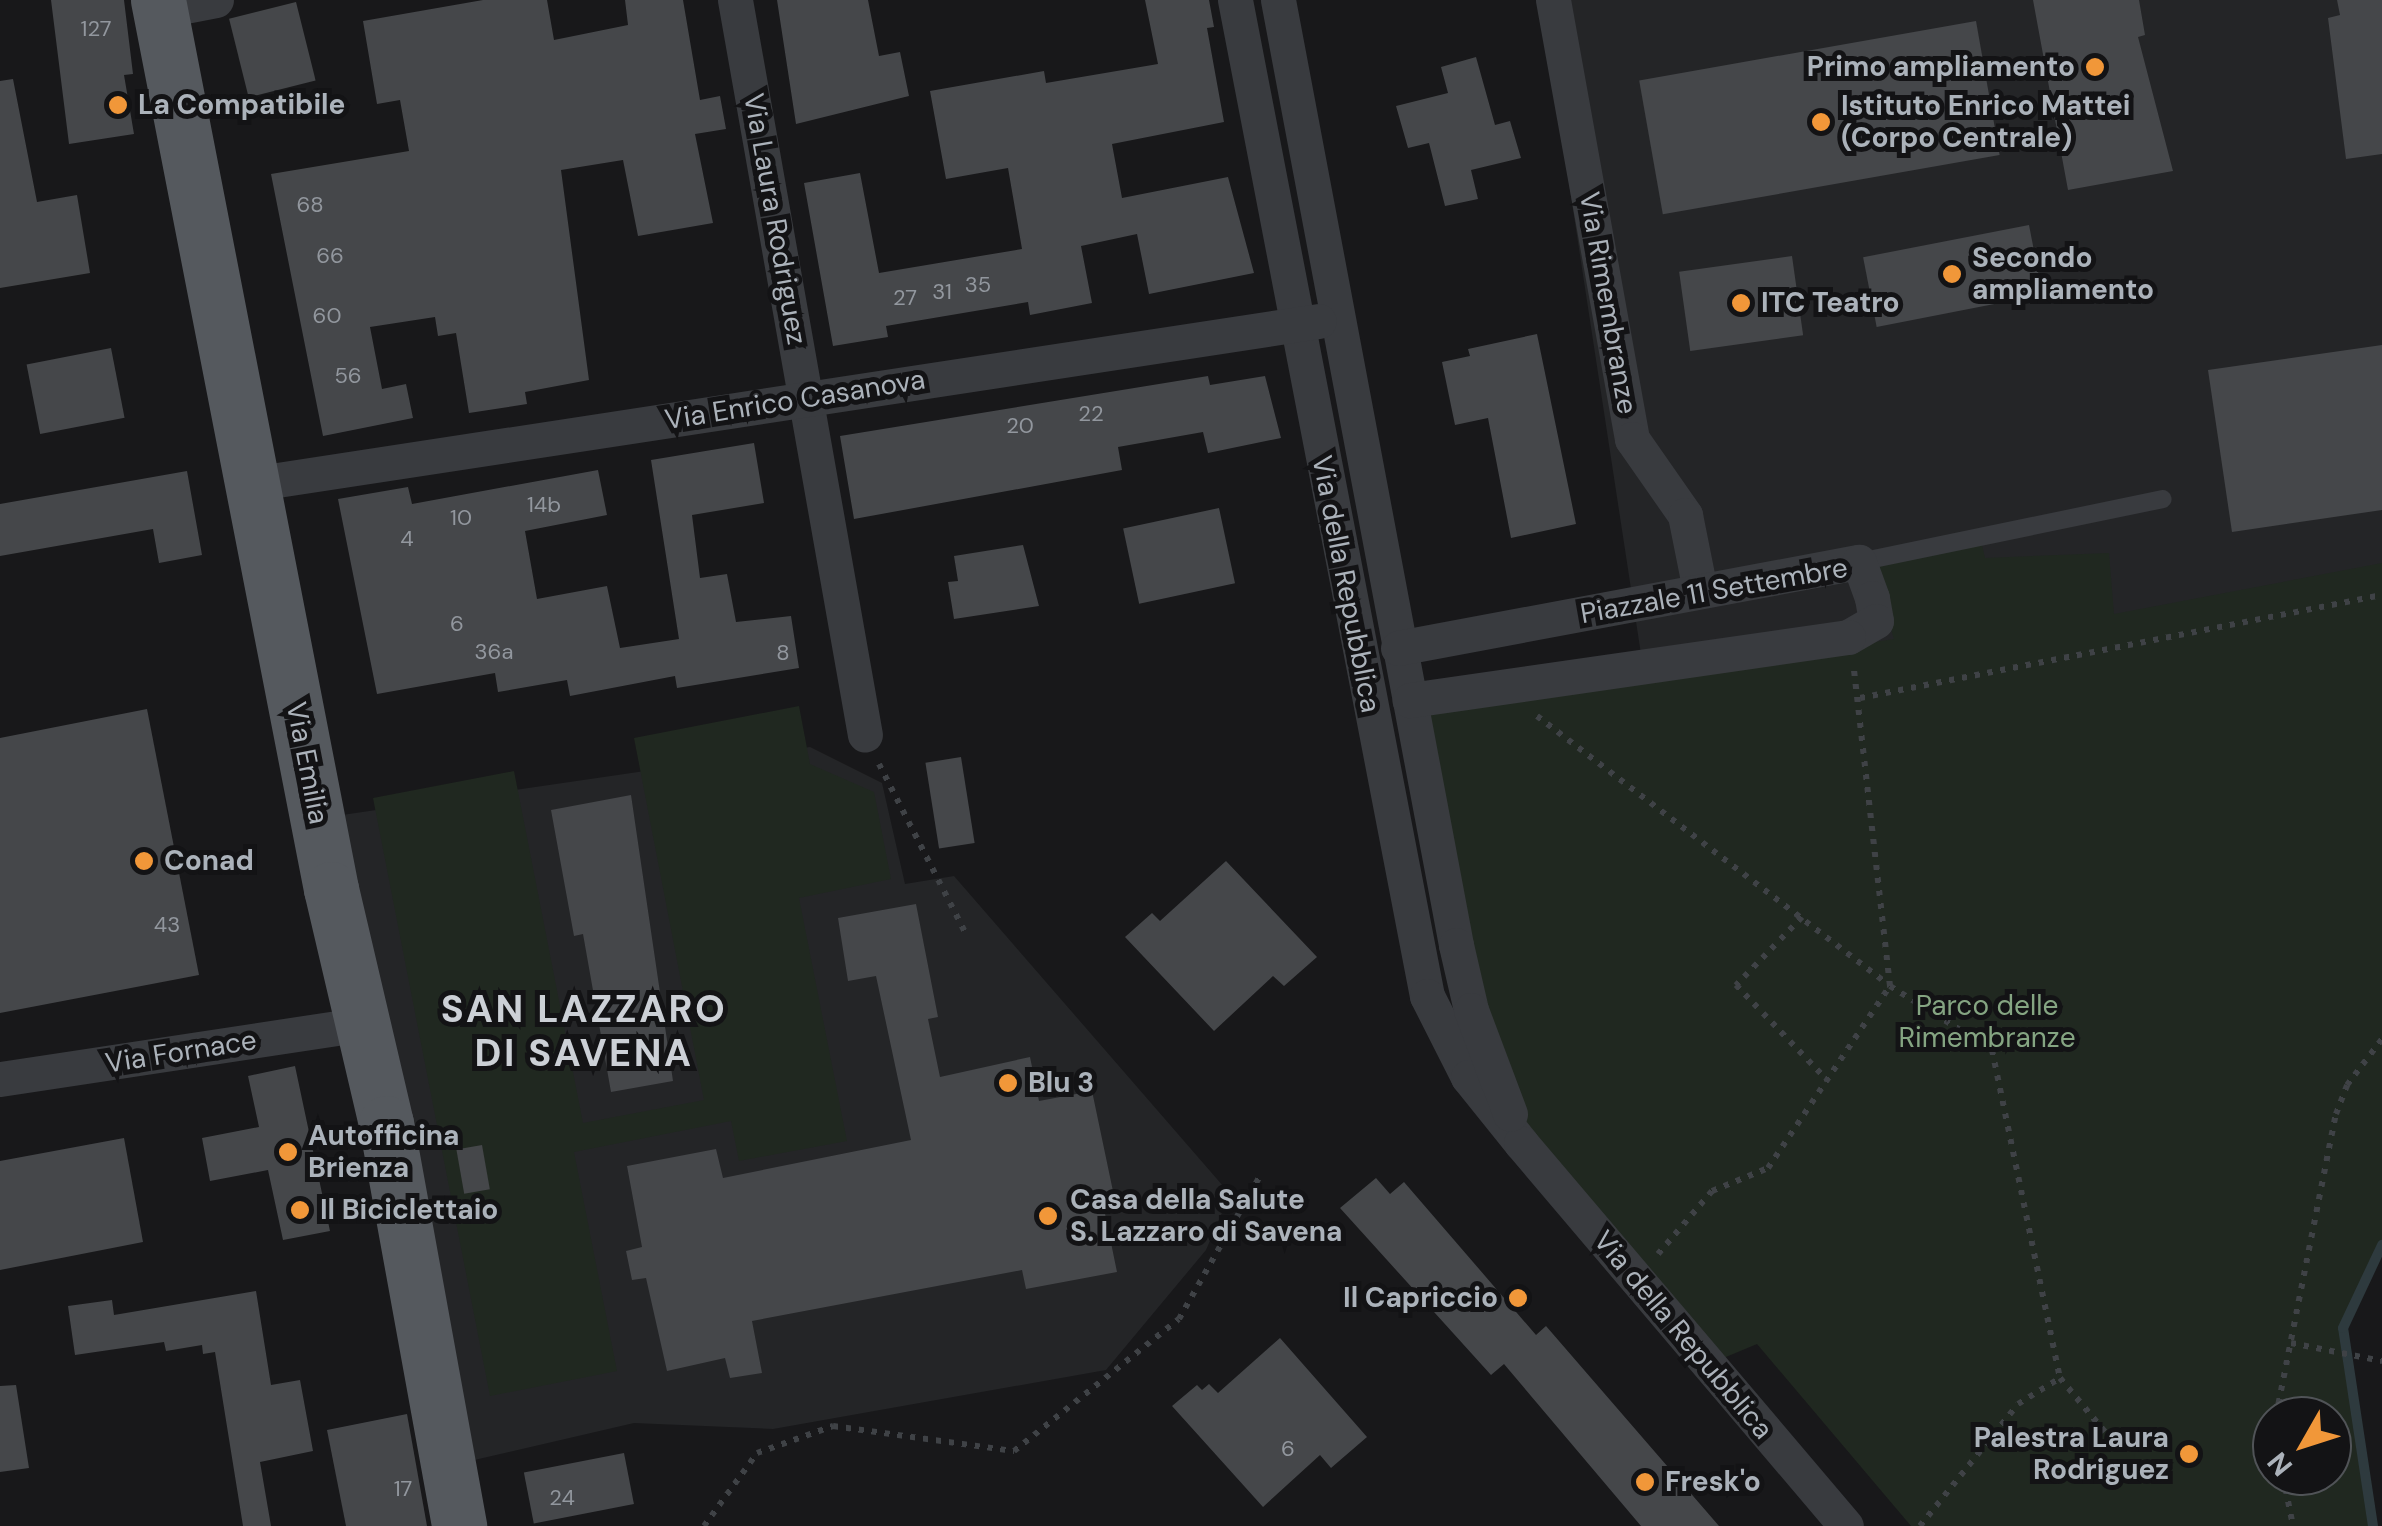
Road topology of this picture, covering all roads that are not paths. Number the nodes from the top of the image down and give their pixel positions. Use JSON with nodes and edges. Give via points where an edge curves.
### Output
{"nodes":[{"id":1,"x":216,"y":0,"type":"edge"},
{"id":2,"x":736,"y":0,"type":"edge"},
{"id":3,"x":1235,"y":0,"type":"edge"},
{"id":4,"x":1278,"y":0,"type":"edge"},
{"id":5,"x":1553,"y":0,"type":"edge"},
{"id":6,"x":158,"y":5,"type":"edge"},
{"id":7,"x":1340,"y":318,"type":"junction"},
{"id":8,"x":1295,"y":325,"type":"junction"},
{"id":9,"x":808,"y":398,"type":"junction"},
{"id":10,"x":250,"y":484,"type":"junction"},
{"id":11,"x":2163,"y":499,"type":"dead end"},
{"id":12,"x":1858,"y":562,"type":"junction"},
{"id":13,"x":1700,"y":590,"type":"junction"},
{"id":14,"x":1399,"y":656,"type":"junction"},
{"id":15,"x":1362,"y":671,"type":"junction"},
{"id":16,"x":1409,"y":700,"type":"junction"},
{"id":17,"x":865,"y":735,"type":"road end"},
{"id":18,"x":1464,"y":982,"type":"junction"},
{"id":19,"x":1428,"y":996,"type":"junction"},
{"id":20,"x":362,"y":1024,"type":"junction"},
{"id":21,"x":0,"y":1080,"type":"edge"},
{"id":22,"x":1520,"y":1143,"type":"junction"},
{"id":23,"x":459,"y":1526,"type":"edge"},
{"id":24,"x":1846,"y":1526,"type":"edge"}],
"edges":[{"from":1,"to":6,"type":"street"},
{"from":2,"to":9,"type":"street","name":"Via Laura Rodriguez"},
{"from":3,"to":8,"type":"street","name":"Via della Repubblica"},
{"from":4,"to":7,"type":"street","name":"Via della Repubblica"},
{"from":5,"to":13,"type":"street","name":"Via Rimembranze","via":[[1632,438],[1685,514]]},
{"from":6,"to":10,"type":"main road","name":"Via Emilia"},
{"from":7,"to":8,"type":"street","name":"Via Enrico Casanova"},
{"from":7,"to":14,"type":"street","name":"Via della Repubblica"},
{"from":8,"to":9,"type":"street","name":"Via Enrico Casanova"},
{"from":8,"to":15,"type":"street","name":"Via della Repubblica"},
{"from":9,"to":10,"type":"street","name":"Via Enrico Casanova"},
{"from":9,"to":17,"type":"street","name":"Via Laura Rodriguez"},
{"from":10,"to":20,"type":"main road","name":"Via Emilia"},
{"from":11,"to":12,"type":"lane"},
{"from":12,"to":13,"type":"street","name":"Piazzale 11 Settembre"},
{"from":12,"to":16,"type":"street","name":"Piazzale 11 Settembre","via":[[1876,621],[1848,638]]},
{"from":13,"to":14,"type":"street","name":"Piazzale 11 Settembre"},
{"from":14,"to":15,"type":"street","name":"Piazzale 11 Settembre"},
{"from":14,"to":16,"type":"street","name":"Via della Repubblica"},
{"from":15,"to":19,"type":"street","name":"Via della Repubblica"},
{"from":16,"to":18,"type":"street","name":"Via della Repubblica"},
{"from":18,"to":19,"type":"street"},
{"from":18,"to":22,"type":"street","name":"Via della Repubblica"},
{"from":19,"to":22,"type":"street","name":"Via della Repubblica","via":[[1468,1077]]},
{"from":20,"to":21,"type":"street","name":"Via Fornace"},
{"from":20,"to":23,"type":"main road","name":"Via Emilia"},
{"from":22,"to":24,"type":"street","name":"Via della Repubblica"}]}
